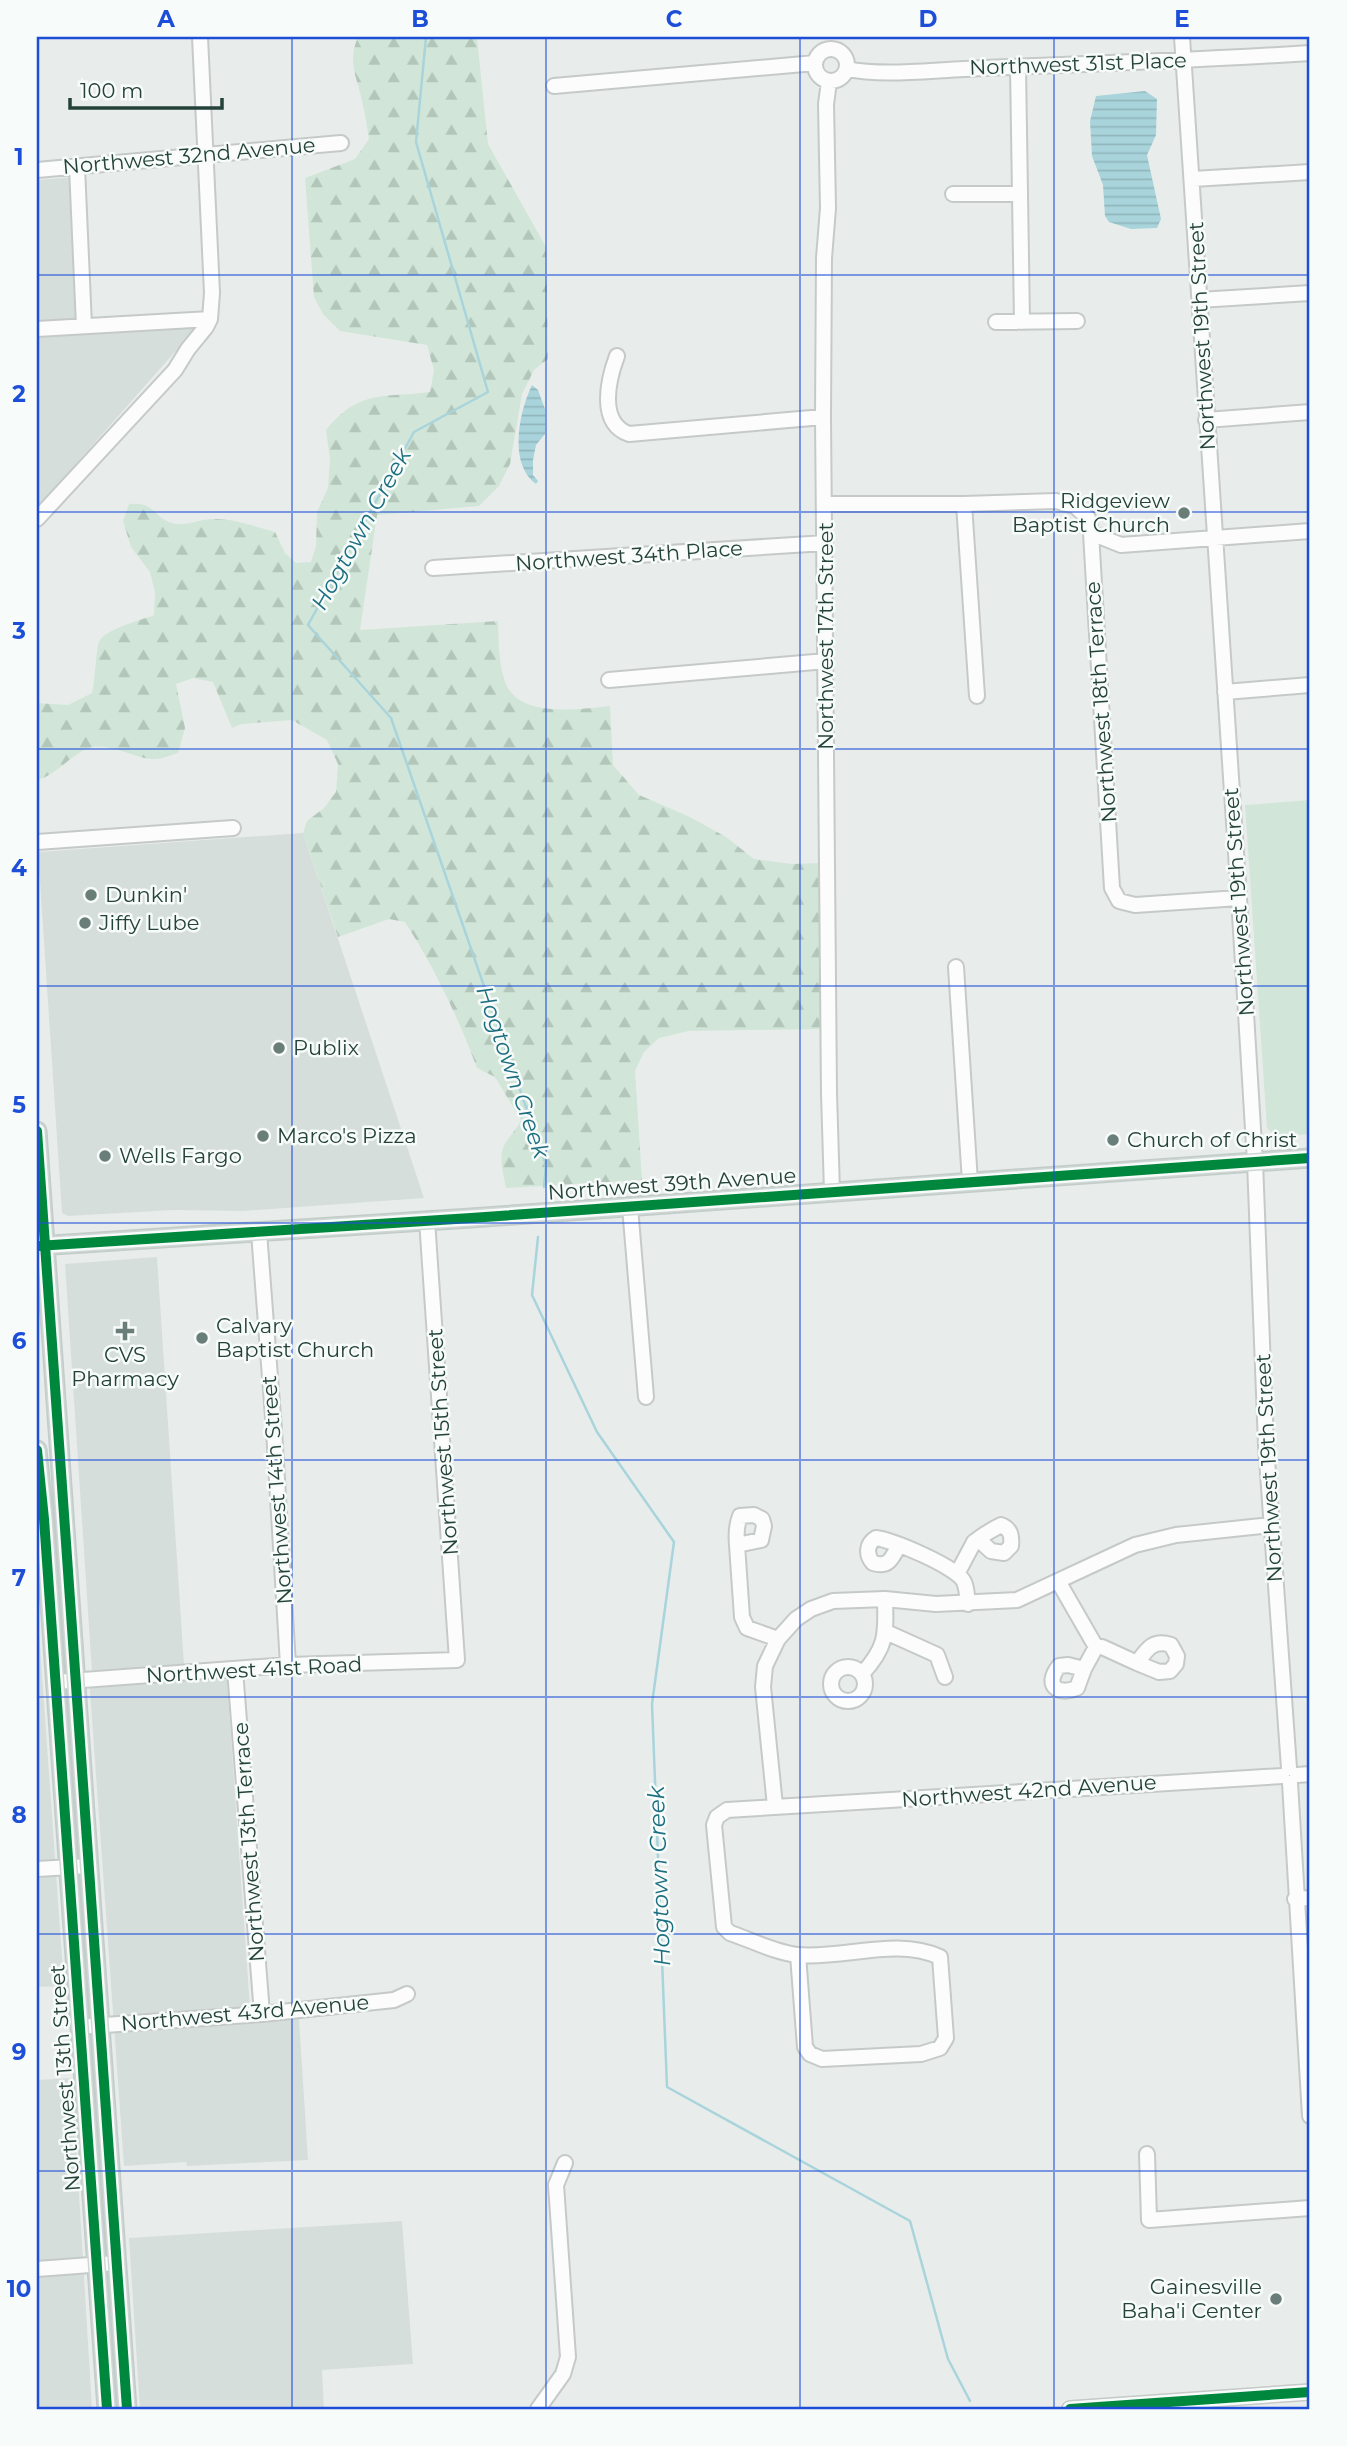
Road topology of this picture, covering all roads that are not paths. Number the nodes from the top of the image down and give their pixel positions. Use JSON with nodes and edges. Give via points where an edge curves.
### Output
{"nodes":[{"id":1,"x":200,"y":37,"type":"edge"},
{"id":2,"x":1182,"y":37,"type":"edge"},
{"id":3,"x":828,"y":43,"type":"edge"},
{"id":4,"x":1310,"y":53,"type":"edge"},
{"id":5,"x":1183,"y":61,"type":"junction"},
{"id":6,"x":815,"y":64,"type":"junction"},
{"id":7,"x":1018,"y":67,"type":"junction"},
{"id":8,"x":847,"y":69,"type":"junction"},
{"id":9,"x":829,"y":82,"type":"junction"},
{"id":10,"x":554,"y":86,"type":"dead end"},
{"id":11,"x":341,"y":142,"type":"dead end"},
{"id":12,"x":206,"y":154,"type":"junction"},
{"id":13,"x":77,"y":167,"type":"junction"},
{"id":14,"x":37,"y":170,"type":"edge"},
{"id":15,"x":1310,"y":172,"type":"edge"},
{"id":16,"x":1193,"y":179,"type":"junction"},
{"id":17,"x":953,"y":194,"type":"dead end"},
{"id":18,"x":1019,"y":194,"type":"junction"},
{"id":19,"x":1310,"y":293,"type":"edge"},
{"id":20,"x":1199,"y":300,"type":"junction"},
{"id":21,"x":210,"y":319,"type":"junction"},
{"id":22,"x":1077,"y":321,"type":"dead end"},
{"id":23,"x":996,"y":322,"type":"dead end"},
{"id":24,"x":1022,"y":322,"type":"junction"},
{"id":25,"x":84,"y":326,"type":"junction"},
{"id":26,"x":37,"y":329,"type":"edge"},
{"id":27,"x":617,"y":356,"type":"dead end"},
{"id":28,"x":1310,"y":412,"type":"edge"},
{"id":29,"x":823,"y":417,"type":"junction"},
{"id":30,"x":1206,"y":420,"type":"junction"},
{"id":31,"x":825,"y":504,"type":"junction"},
{"id":32,"x":964,"y":505,"type":"junction"},
{"id":33,"x":37,"y":519,"type":"edge"},
{"id":34,"x":1310,"y":531,"type":"edge"},
{"id":35,"x":1091,"y":533,"type":"junction"},
{"id":36,"x":1215,"y":538,"type":"junction"},
{"id":37,"x":825,"y":543,"type":"junction"},
{"id":38,"x":433,"y":568,"type":"dead end"},
{"id":39,"x":826,"y":661,"type":"junction"},
{"id":40,"x":609,"y":680,"type":"dead end"},
{"id":41,"x":1310,"y":685,"type":"edge"},
{"id":42,"x":1225,"y":692,"type":"junction"},
{"id":43,"x":977,"y":696,"type":"dead end"},
{"id":44,"x":233,"y":828,"type":"dead end"},
{"id":45,"x":37,"y":842,"type":"edge"},
{"id":46,"x":1239,"y":898,"type":"junction"},
{"id":47,"x":956,"y":967,"type":"dead end"},
{"id":48,"x":37,"y":1131,"type":"edge"},
{"id":49,"x":1310,"y":1157,"type":"edge"},
{"id":50,"x":1255,"y":1161,"type":"junction"},
{"id":51,"x":970,"y":1182,"type":"junction"},
{"id":52,"x":832,"y":1192,"type":"junction"},
{"id":53,"x":630,"y":1207,"type":"junction"},
{"id":54,"x":427,"y":1220,"type":"junction"},
{"id":55,"x":259,"y":1232,"type":"junction"},
{"id":56,"x":40,"y":1245,"type":"edge"},
{"id":57,"x":646,"y":1397,"type":"dead end"},
{"id":58,"x":37,"y":1450,"type":"edge"},
{"id":59,"x":64,"y":1517,"type":"junction"},
{"id":60,"x":40,"y":1519,"type":"edge"},
{"id":61,"x":1271,"y":1525,"type":"junction"},
{"id":62,"x":978,"y":1539,"type":"dead end"},
{"id":63,"x":737,"y":1545,"type":"dead end"},
{"id":64,"x":899,"y":1545,"type":"dead end"},
{"id":65,"x":957,"y":1574,"type":"junction"},
{"id":66,"x":1058,"y":1581,"type":"junction"},
{"id":67,"x":886,"y":1599,"type":"junction"},
{"id":68,"x":968,"y":1604,"type":"junction"},
{"id":69,"x":886,"y":1632,"type":"junction"},
{"id":70,"x":778,"y":1639,"type":"junction"},
{"id":71,"x":1096,"y":1647,"type":"junction"},
{"id":72,"x":453,"y":1660,"type":"joint"},
{"id":73,"x":1137,"y":1662,"type":"dead end"},
{"id":74,"x":288,"y":1665,"type":"junction"},
{"id":75,"x":1084,"y":1669,"type":"dead end"},
{"id":76,"x":236,"y":1670,"type":"junction"},
{"id":77,"x":862,"y":1674,"type":"dead end"},
{"id":78,"x":945,"y":1677,"type":"dead end"},
{"id":79,"x":76,"y":1681,"type":"junction"},
{"id":80,"x":56,"y":1682,"type":"junction"},
{"id":81,"x":1294,"y":1775,"type":"edge"},
{"id":82,"x":775,"y":1807,"type":"junction"},
{"id":83,"x":89,"y":1866,"type":"junction"},
{"id":84,"x":69,"y":1867,"type":"junction"},
{"id":85,"x":37,"y":1869,"type":"edge"},
{"id":86,"x":1303,"y":1899,"type":"edge"},
{"id":87,"x":798,"y":1955,"type":"junction"},
{"id":88,"x":407,"y":1994,"type":"dead end"},
{"id":89,"x":262,"y":2014,"type":"junction"},
{"id":90,"x":1307,"y":2020,"type":"edge"},
{"id":91,"x":101,"y":2025,"type":"junction"},
{"id":92,"x":81,"y":2026,"type":"junction"},
{"id":93,"x":1310,"y":2116,"type":"edge"},
{"id":94,"x":1147,"y":2154,"type":"dead end"},
{"id":95,"x":565,"y":2163,"type":"dead end"},
{"id":96,"x":1310,"y":2208,"type":"edge"},
{"id":97,"x":117,"y":2263,"type":"junction"},
{"id":98,"x":97,"y":2264,"type":"junction"},
{"id":99,"x":37,"y":2269,"type":"edge"},
{"id":100,"x":1310,"y":2392,"type":"edge"},
{"id":101,"x":107,"y":2409,"type":"edge"},
{"id":102,"x":127,"y":2409,"type":"edge"},
{"id":103,"x":538,"y":2409,"type":"edge"},
{"id":104,"x":1070,"y":2409,"type":"edge"}],
"edges":[{"from":1,"to":12,"type":"street"},
{"from":2,"to":5,"type":"street","name":"Northwest 19th Street"},
{"from":3,"to":6,"type":"street"},
{"from":3,"to":8,"type":"street","via":[[842,54]]},
{"from":4,"to":5,"type":"street","name":"Northwest 31st Place"},
{"from":5,"to":7,"type":"street","name":"Northwest 31st Place"},
{"from":5,"to":16,"type":"street","name":"Northwest 19th Street"},
{"from":6,"to":9,"type":"street","via":[[816,73]]},
{"from":6,"to":10,"type":"street"},
{"from":7,"to":8,"type":"street","name":"Northwest 31st Place"},
{"from":7,"to":18,"type":"street"},
{"from":8,"to":9,"type":"street","via":[[842,78]]},
{"from":9,"to":29,"type":"street","name":"Northwest 17th Street"},
{"from":11,"to":12,"type":"street","name":"Northwest 32nd Avenue"},
{"from":12,"to":13,"type":"street","name":"Northwest 32nd Avenue"},
{"from":12,"to":21,"type":"street"},
{"from":13,"to":14,"type":"street","name":"Northwest 32nd Avenue"},
{"from":13,"to":25,"type":"street"},
{"from":15,"to":16,"type":"street"},
{"from":16,"to":20,"type":"street","name":"Northwest 19th Street"},
{"from":17,"to":18,"type":"street"},
{"from":18,"to":24,"type":"street"},
{"from":19,"to":20,"type":"street"},
{"from":20,"to":30,"type":"street","name":"Northwest 19th Street"},
{"from":21,"to":25,"type":"street"},
{"from":21,"to":33,"type":"street","via":[[175,370]]},
{"from":22,"to":24,"type":"street"},
{"from":23,"to":24,"type":"street"},
{"from":25,"to":26,"type":"street"},
{"from":27,"to":29,"type":"street","via":[[609,384],[611,421],[629,434]]},
{"from":28,"to":30,"type":"street"},
{"from":29,"to":31,"type":"street","name":"Northwest 17th Street"},
{"from":30,"to":36,"type":"street","name":"Northwest 19th Street"},
{"from":31,"to":32,"type":"street"},
{"from":31,"to":37,"type":"street","name":"Northwest 17th Street"},
{"from":32,"to":35,"type":"street","name":"Northwest 18th Terrace","via":[[1056,501],[1075,506],[1088,518]]},
{"from":32,"to":43,"type":"street"},
{"from":34,"to":36,"type":"street"},
{"from":35,"to":36,"type":"street","via":[[1121,545]]},
{"from":35,"to":46,"type":"street","name":"Northwest 18th Terrace","via":[[1112,888],[1119,901],[1135,905]]},
{"from":36,"to":42,"type":"street","name":"Northwest 19th Street"},
{"from":37,"to":38,"type":"street","name":"Northwest 34th Place"},
{"from":37,"to":39,"type":"street","name":"Northwest 17th Street"},
{"from":39,"to":40,"type":"street"},
{"from":39,"to":52,"type":"street","name":"Northwest 17th Street"},
{"from":41,"to":42,"type":"street"},
{"from":42,"to":46,"type":"street","name":"Northwest 19th Street"},
{"from":44,"to":45,"type":"street"},
{"from":46,"to":50,"type":"street","name":"Northwest 19th Street"},
{"from":47,"to":51,"type":"street"},
{"from":48,"to":56,"type":"main road","name":"Northwest 13th Street"},
{"from":49,"to":50,"type":"main road","name":"Northwest 39th Avenue"},
{"from":50,"to":51,"type":"main road","name":"Northwest 39th Avenue"},
{"from":50,"to":61,"type":"street","name":"Northwest 19th Street"},
{"from":51,"to":52,"type":"main road","name":"Northwest 39th Avenue"},
{"from":52,"to":53,"type":"main road","name":"Northwest 39th Avenue"},
{"from":53,"to":54,"type":"main road","name":"Northwest 39th Avenue"},
{"from":53,"to":57,"type":"street"},
{"from":54,"to":55,"type":"main road","name":"Northwest 39th Avenue"},
{"from":54,"to":72,"type":"street","name":"Northwest 15th Street","via":[[456,1633],[457,1660]]},
{"from":55,"to":56,"type":"main road","name":"Northwest 39th Avenue"},
{"from":55,"to":74,"type":"street","name":"Northwest 14th Street"},
{"from":56,"to":59,"type":"main road","name":"Northwest 13th Street"},
{"from":58,"to":60,"type":"main road","name":"Northwest 13th Street"},
{"from":59,"to":60,"type":"street"},
{"from":59,"to":79,"type":"main road","name":"Northwest 13th Street"},
{"from":60,"to":80,"type":"main road","name":"Northwest 13th Street"},
{"from":61,"to":66,"type":"street","via":[[1176,1535],[1135,1545]]},
{"from":61,"to":81,"type":"street","name":"Northwest 19th Street"},
{"from":62,"to":65,"type":"street"},
{"from":63,"to":70,"type":"street","via":[[742,1617],[747,1628]]},
{"from":64,"to":65,"type":"street"},
{"from":65,"to":68,"type":"street","via":[[964,1580]]},
{"from":66,"to":68,"type":"street","via":[[1017,1600]]},
{"from":66,"to":71,"type":"street"},
{"from":67,"to":68,"type":"street"},
{"from":67,"to":69,"type":"street"},
{"from":67,"to":70,"type":"street","via":[[833,1601],[811,1609]]},
{"from":69,"to":77,"type":"street","via":[[875,1660]]},
{"from":69,"to":78,"type":"street","via":[[937,1655]]},
{"from":70,"to":82,"type":"street","via":[[765,1666],[763,1687]]},
{"from":71,"to":73,"type":"street"},
{"from":71,"to":75,"type":"street"},
{"from":72,"to":74,"type":"street","name":"Northwest 41st Road"},
{"from":74,"to":76,"type":"street","name":"Northwest 41st Road"},
{"from":76,"to":79,"type":"street","name":"Northwest 41st Road"},
{"from":76,"to":89,"type":"street","name":"Northwest 13th Terrace"},
{"from":79,"to":80,"type":"street","name":"Northwest 41st Road"},
{"from":79,"to":83,"type":"main road","name":"Northwest 13th Street"},
{"from":80,"to":84,"type":"main road","name":"Northwest 13th Street"},
{"from":81,"to":82,"type":"street","name":"Northwest 42nd Avenue"},
{"from":81,"to":86,"type":"street","name":"Northwest 19th Street"},
{"from":82,"to":87,"type":"street","name":"Northwest 42nd Avenue","via":[[727,1810],[717,1817],[714,1825],[724,1927]]},
{"from":83,"to":84,"type":"street"},
{"from":83,"to":91,"type":"main road","name":"Northwest 13th Street"},
{"from":84,"to":85,"type":"street"},
{"from":84,"to":92,"type":"main road","name":"Northwest 13th Street"},
{"from":86,"to":90,"type":"street","name":"Northwest 19th Street"},
{"from":87,"to":87,"type":"street","via":[[804,2047],[810,2054],[822,2059],[884,2057],[940,2048],[946,2038],[940,1957],[923,1950],[900,1949]]},
{"from":88,"to":89,"type":"street","name":"Northwest 43rd Avenue","via":[[394,2000]]},
{"from":89,"to":91,"type":"street","name":"Northwest 43rd Avenue"},
{"from":90,"to":93,"type":"street","name":"Northwest 19th Street"},
{"from":91,"to":92,"type":"street","name":"Northwest 43rd Avenue"},
{"from":91,"to":97,"type":"main road","name":"Northwest 13th Street"},
{"from":92,"to":98,"type":"main road","name":"Northwest 13th Street"},
{"from":94,"to":96,"type":"street","via":[[1149,2220]]},
{"from":95,"to":103,"type":"street","via":[[556,2185],[568,2357],[564,2374]]},
{"from":97,"to":98,"type":"street"},
{"from":97,"to":102,"type":"main road","name":"Northwest 13th Street"},
{"from":98,"to":99,"type":"street"},
{"from":98,"to":101,"type":"main road","name":"Northwest 13th Street"},
{"from":100,"to":104,"type":"street"}]}
